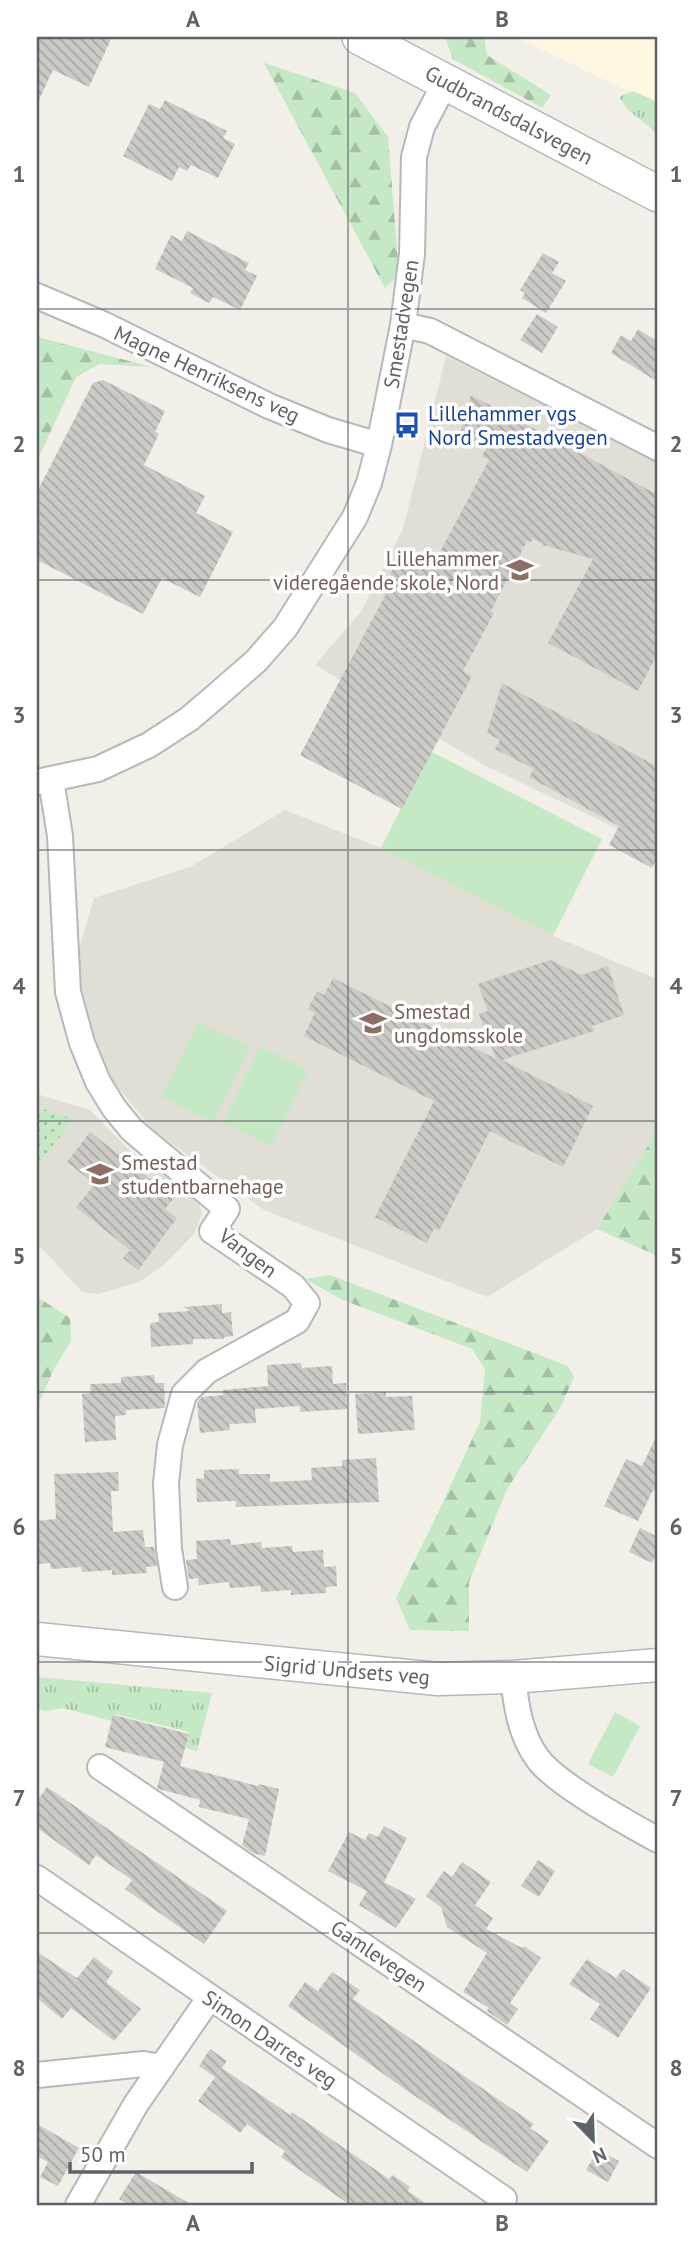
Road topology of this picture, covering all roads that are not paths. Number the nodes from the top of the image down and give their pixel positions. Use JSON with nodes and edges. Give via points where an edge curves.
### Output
{"nodes":[{"id":1,"x":360,"y":37,"type":"edge"},
{"id":2,"x":446,"y":82,"type":"junction"},
{"id":3,"x":658,"y":194,"type":"edge"},
{"id":4,"x":37,"y":296,"type":"edge"},
{"id":5,"x":403,"y":325,"type":"junction"},
{"id":6,"x":379,"y":445,"type":"junction"},
{"id":7,"x":658,"y":448,"type":"edge"},
{"id":8,"x":44,"y":781,"type":"edge"},
{"id":9,"x":175,"y":1587,"type":"dead end"},
{"id":10,"x":37,"y":1639,"type":"edge"},
{"id":11,"x":658,"y":1665,"type":"edge"},
{"id":12,"x":513,"y":1677,"type":"junction"},
{"id":13,"x":100,"y":1767,"type":"dead end"},
{"id":14,"x":658,"y":1840,"type":"edge"},
{"id":15,"x":37,"y":1878,"type":"edge"},
{"id":16,"x":210,"y":1997,"type":"junction"},
{"id":17,"x":162,"y":2067,"type":"junction"},
{"id":18,"x":37,"y":2075,"type":"edge"},
{"id":19,"x":658,"y":2146,"type":"edge"},
{"id":20,"x":505,"y":2199,"type":"dead end"},
{"id":21,"x":78,"y":2205,"type":"edge"}],
"edges":[{"from":1,"to":2,"type":"main road","name":"Gudbrandsdalsvegen"},
{"from":2,"to":3,"type":"main road","name":"Gudbrandsdalsvegen"},
{"from":2,"to":5,"type":"street","name":"Smestadvegen","via":[[422,127],[414,157],[412,254]]},
{"from":4,"to":6,"type":"street","name":"Magne Henriksens veg","via":[[269,406]]},
{"from":5,"to":6,"type":"street","name":"Smestadvegen"},
{"from":5,"to":7,"type":"street","via":[[430,331]]},
{"from":6,"to":8,"type":"street","name":"Smestadvegen","via":[[355,517],[285,628],[256,661],[189,719],[149,745],[97,769]]},
{"from":8,"to":9,"type":"street","name":"Vangen","via":[[60,836],[68,992],[98,1082],[132,1130],[227,1209],[212,1231],[293,1286],[307,1303],[297,1321],[207,1371],[184,1394],[170,1444],[166,1483]]},
{"from":10,"to":12,"type":"street","name":"Sigrid Undsets veg","via":[[389,1676]]},
{"from":11,"to":12,"type":"street","name":"Sigrid Undsets veg"},
{"from":12,"to":14,"type":"street","via":[[518,1719],[537,1758],[577,1791]]},
{"from":13,"to":19,"type":"street","name":"Gamlevegen"},
{"from":15,"to":16,"type":"street","name":"Simon Darres veg"},
{"from":16,"to":17,"type":"street"},
{"from":16,"to":20,"type":"street","name":"Simon Darres veg"},
{"from":17,"to":18,"type":"street","via":[[144,2064]]},
{"from":17,"to":21,"type":"street"}]}
